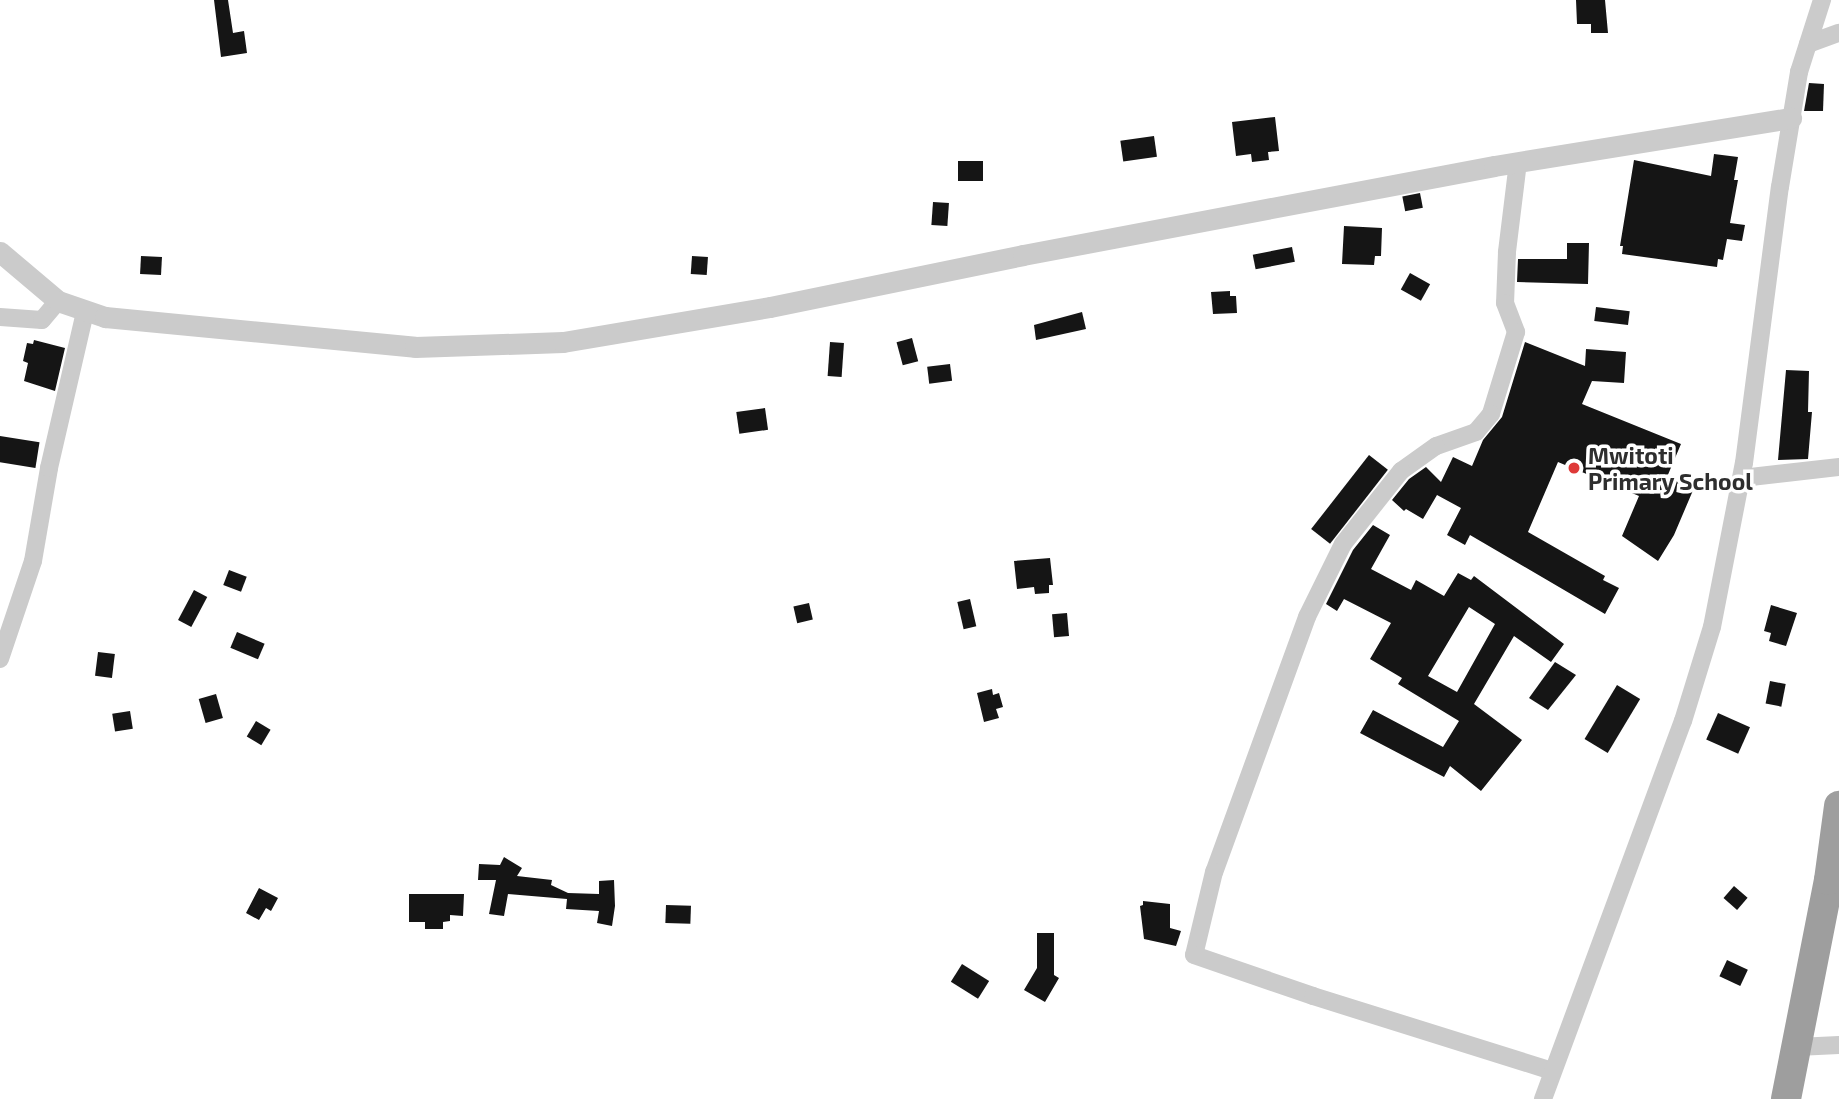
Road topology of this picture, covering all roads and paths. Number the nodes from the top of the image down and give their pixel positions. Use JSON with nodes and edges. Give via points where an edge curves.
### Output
{"nodes":[{"id":1,"x":1822,"y":0,"type":"edge"},
{"id":2,"x":1839,"y":33,"type":"edge"},
{"id":3,"x":1808,"y":44,"type":"junction"},
{"id":4,"x":1791,"y":118,"type":"junction"},
{"id":5,"x":1518,"y":162,"type":"junction"},
{"id":6,"x":0,"y":252,"type":"edge"},
{"id":7,"x":58,"y":301,"type":"junction"},
{"id":8,"x":85,"y":313,"type":"junction"},
{"id":9,"x":0,"y":317,"type":"edge"},
{"id":10,"x":1839,"y":467,"type":"edge"},
{"id":11,"x":1742,"y":478,"type":"junction"},
{"id":12,"x":0,"y":659,"type":"edge"},
{"id":13,"x":1839,"y":806,"type":"edge"},
{"id":14,"x":1839,"y":1045,"type":"edge"},
{"id":15,"x":1797,"y":1047,"type":"junction"},
{"id":16,"x":1553,"y":1072,"type":"junction"},
{"id":17,"x":1543,"y":1099,"type":"edge"},
{"id":18,"x":1786,"y":1099,"type":"edge"}],
"edges":[{"from":1,"to":3,"type":"street"},
{"from":2,"to":3,"type":"street"},
{"from":3,"to":4,"type":"street"},
{"from":4,"to":5,"type":"street"},
{"from":4,"to":11,"type":"street"},
{"from":5,"to":8,"type":"street","via":[[1049,249],[769,307],[563,342],[415,347]]},
{"from":5,"to":16,"type":"street","via":[[1505,303],[1516,332],[1491,414],[1476,432],[1436,446],[1401,471],[1343,544],[1307,617],[1219,859],[1194,955]]},
{"from":6,"to":7,"type":"street"},
{"from":7,"to":8,"type":"street"},
{"from":7,"to":9,"type":"street","via":[[42,320]]},
{"from":8,"to":12,"type":"street","via":[[33,561]]},
{"from":10,"to":11,"type":"street"},
{"from":11,"to":16,"type":"street","via":[[1712,627],[1684,721]]},
{"from":13,"to":15,"type":"highway"},
{"from":14,"to":15,"type":"street"},
{"from":15,"to":18,"type":"highway"},
{"from":16,"to":17,"type":"street"}]}
